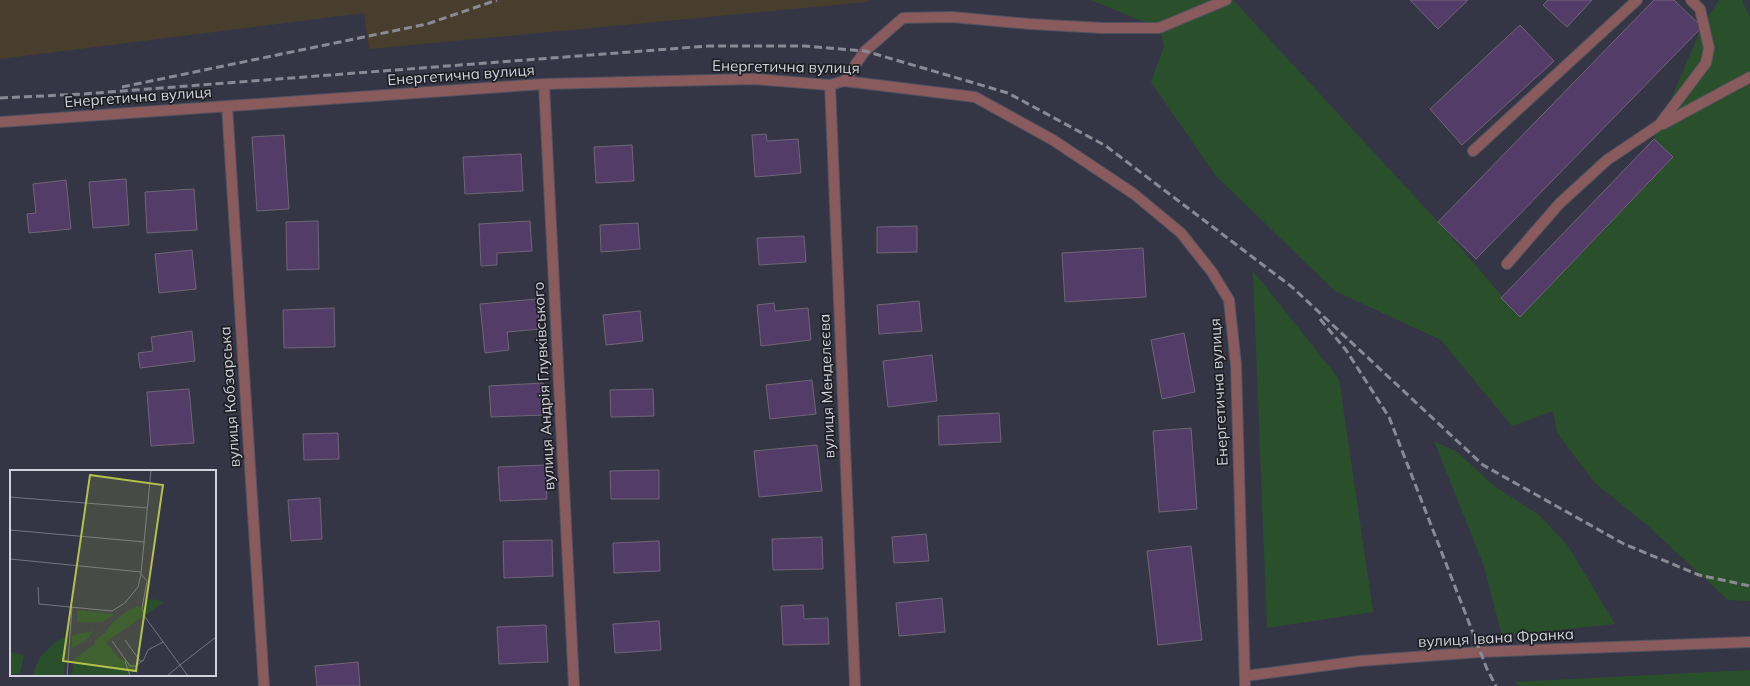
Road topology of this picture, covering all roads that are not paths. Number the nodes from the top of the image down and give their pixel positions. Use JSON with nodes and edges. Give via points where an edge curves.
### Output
{"nodes":[{"id":1,"x":1226,"y":0,"type":"edge"},
{"id":2,"x":1637,"y":0,"type":"edge"},
{"id":3,"x":1691,"y":0,"type":"edge"},
{"id":4,"x":1750,"y":77,"type":"edge"},
{"id":5,"x":844,"y":81,"type":"junction"},
{"id":6,"x":544,"y":84,"type":"junction"},
{"id":7,"x":830,"y":85,"type":"junction"},
{"id":8,"x":227,"y":106,"type":"junction"},
{"id":9,"x":0,"y":122,"type":"edge"},
{"id":10,"x":1659,"y":126,"type":"junction"},
{"id":11,"x":1474,"y":151,"type":"dead end"},
{"id":12,"x":1508,"y":264,"type":"dead end"},
{"id":13,"x":1750,"y":642,"type":"edge"},
{"id":14,"x":1245,"y":681,"type":"edge"},
{"id":15,"x":264,"y":686,"type":"edge"},
{"id":16,"x":574,"y":686,"type":"edge"},
{"id":17,"x":855,"y":686,"type":"edge"}],
"edges":[{"from":1,"to":5,"type":"street","via":[[1159,28],[1030,24],[952,16],[902,18],[865,51]]},
{"from":2,"to":11,"type":"street"},
{"from":3,"to":10,"type":"street","via":[[1700,9],[1708,48],[1706,63]]},
{"from":4,"to":10,"type":"street"},
{"from":5,"to":7,"type":"street","name":"Енергетична вулиця"},
{"from":5,"to":14,"type":"street","name":"Енергетична вулиця","via":[[975,98],[1053,140],[1134,194],[1181,233],[1212,272],[1229,300],[1236,364]]},
{"from":6,"to":7,"type":"street","name":"Енергетична вулиця","via":[[754,79]]},
{"from":6,"to":8,"type":"street","name":"Енергетична вулиця"},
{"from":6,"to":16,"type":"street","name":"вулиця Андрія Глувківського"},
{"from":7,"to":17,"type":"street","name":"вулиця Менделєєва"},
{"from":8,"to":9,"type":"street","name":"Енергетична вулиця"},
{"from":8,"to":15,"type":"street","name":"вулиця Кобзарська"},
{"from":10,"to":12,"type":"street","via":[[1607,160],[1559,204]]},
{"from":13,"to":14,"type":"street","name":"вулиця Івана Франка","via":[[1480,652],[1360,662]]}]}
